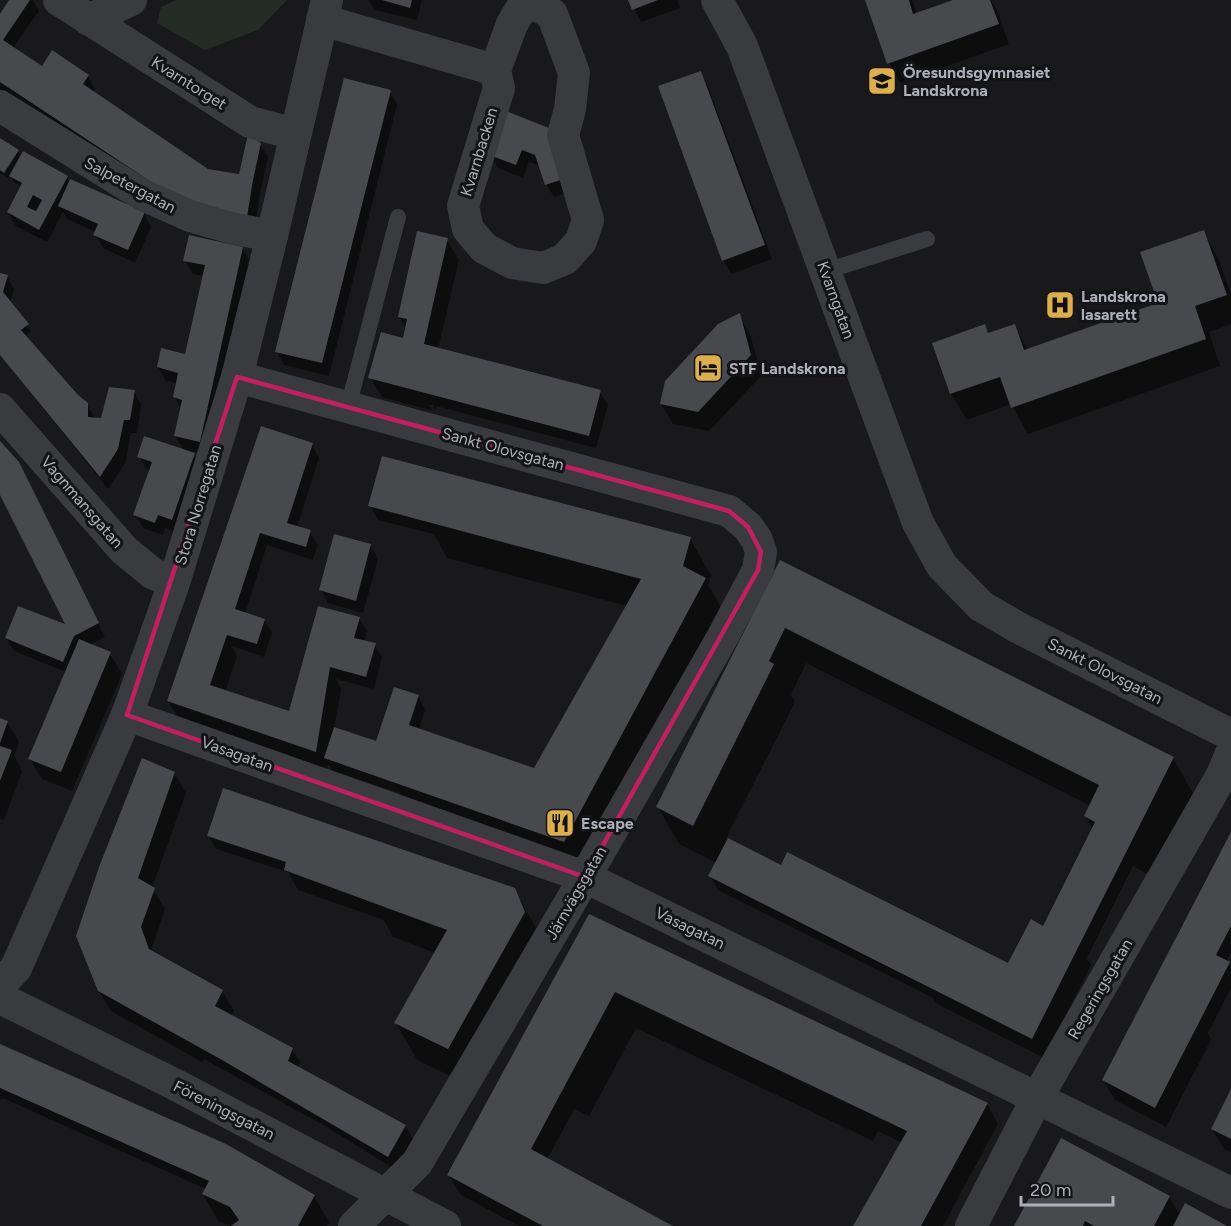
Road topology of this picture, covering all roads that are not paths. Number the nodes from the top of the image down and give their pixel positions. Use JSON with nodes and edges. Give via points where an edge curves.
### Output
{"nodes":[{"id":1,"x":59,"y":0,"type":"edge"},
{"id":2,"x":131,"y":0,"type":"edge"},
{"id":3,"x":717,"y":0,"type":"edge"},
{"id":4,"x":737,"y":0,"type":"edge"},
{"id":5,"x":324,"y":10,"type":"edge"},
{"id":6,"x":89,"y":20,"type":"junction"},
{"id":7,"x":742,"y":46,"type":"junction"},
{"id":8,"x":495,"y":70,"type":"junction"},
{"id":9,"x":0,"y":106,"type":"edge"},
{"id":10,"x":295,"y":134,"type":"junction"},
{"id":11,"x":398,"y":217,"type":"dead end"},
{"id":12,"x":272,"y":236,"type":"junction"},
{"id":13,"x":927,"y":239,"type":"dead end"},
{"id":14,"x":826,"y":271,"type":"junction"},
{"id":15,"x":237,"y":377,"type":"junction"},
{"id":16,"x":348,"y":407,"type":"junction"},
{"id":17,"x":0,"y":409,"type":"edge"},
{"id":18,"x":757,"y":540,"type":"joint"},
{"id":19,"x":174,"y":583,"type":"junction"},
{"id":20,"x":981,"y":606,"type":"joint"},
{"id":21,"x":127,"y":715,"type":"junction"},
{"id":22,"x":1231,"y":735,"type":"edge"},
{"id":23,"x":1231,"y":753,"type":"edge"},
{"id":24,"x":585,"y":877,"type":"junction"},
{"id":25,"x":0,"y":985,"type":"edge"},
{"id":26,"x":0,"y":998,"type":"edge"},
{"id":27,"x":1037,"y":1098,"type":"junction"},
{"id":28,"x":1231,"y":1193,"type":"edge"},
{"id":29,"x":387,"y":1195,"type":"junction"},
{"id":30,"x":354,"y":1226,"type":"edge"},
{"id":31,"x":445,"y":1226,"type":"edge"},
{"id":32,"x":971,"y":1226,"type":"edge"}],
"edges":[{"from":1,"to":6,"type":"street","name":"Kvarntorget"},
{"from":2,"to":6,"type":"street"},
{"from":3,"to":7,"type":"street","name":"Kvarngatan"},
{"from":4,"to":7,"type":"street","name":"Kvarngatan"},
{"from":5,"to":8,"type":"street"},
{"from":5,"to":10,"type":"street","name":"Stora Norregatan"},
{"from":6,"to":10,"type":"street","name":"Kvarntorget","via":[[250,122]]},
{"from":7,"to":14,"type":"street","name":"Kvarngatan"},
{"from":8,"to":8,"type":"street","name":"Kvarnbacken","via":[[521,9],[535,4],[552,14],[574,73],[563,135],[588,220],[581,241],[565,259],[543,268],[512,263],[484,248],[468,229],[463,206],[499,88]]},
{"from":9,"to":12,"type":"street","name":"Salpetergatan","via":[[141,194],[190,216]]},
{"from":10,"to":12,"type":"street","name":"Stora Norregatan"},
{"from":11,"to":16,"type":"lane"},
{"from":12,"to":15,"type":"street","name":"Stora Norregatan"},
{"from":13,"to":14,"type":"lane"},
{"from":14,"to":20,"type":"street","name":"Kvarngatan","via":[[918,523],[942,566]]},
{"from":15,"to":16,"type":"street","name":"Sankt Olovsgatan"},
{"from":15,"to":19,"type":"street","name":"Stora Norregatan"},
{"from":16,"to":18,"type":"street","name":"Sankt Olovsgatan","via":[[729,512]]},
{"from":17,"to":19,"type":"street","name":"Vagnmansgatan","via":[[124,550],[152,573]]},
{"from":18,"to":24,"type":"street","name":"Järnvägsgatan","via":[[761,552],[758,570]]},
{"from":19,"to":21,"type":"street","name":"Stora Norregatan"},
{"from":20,"to":22,"type":"street","name":"Sankt Olovsgatan"},
{"from":21,"to":24,"type":"street","name":"Vasagatan"},
{"from":21,"to":25,"type":"street","name":"Stora Norregatan","via":[[16,968]]},
{"from":23,"to":27,"type":"street","name":"Regeringsgatan"},
{"from":24,"to":27,"type":"street","name":"Vasagatan"},
{"from":24,"to":29,"type":"street","name":"Järnvägsgatan","via":[[417,1163]]},
{"from":26,"to":29,"type":"street","name":"Föreningsgatan"},
{"from":27,"to":28,"type":"street","name":"Vasagatan"},
{"from":27,"to":32,"type":"street","name":"Regeringsgatan"},
{"from":29,"to":30,"type":"street","name":"Järnvägsgatan"},
{"from":29,"to":31,"type":"street","name":"Föreningsgatan"}]}
